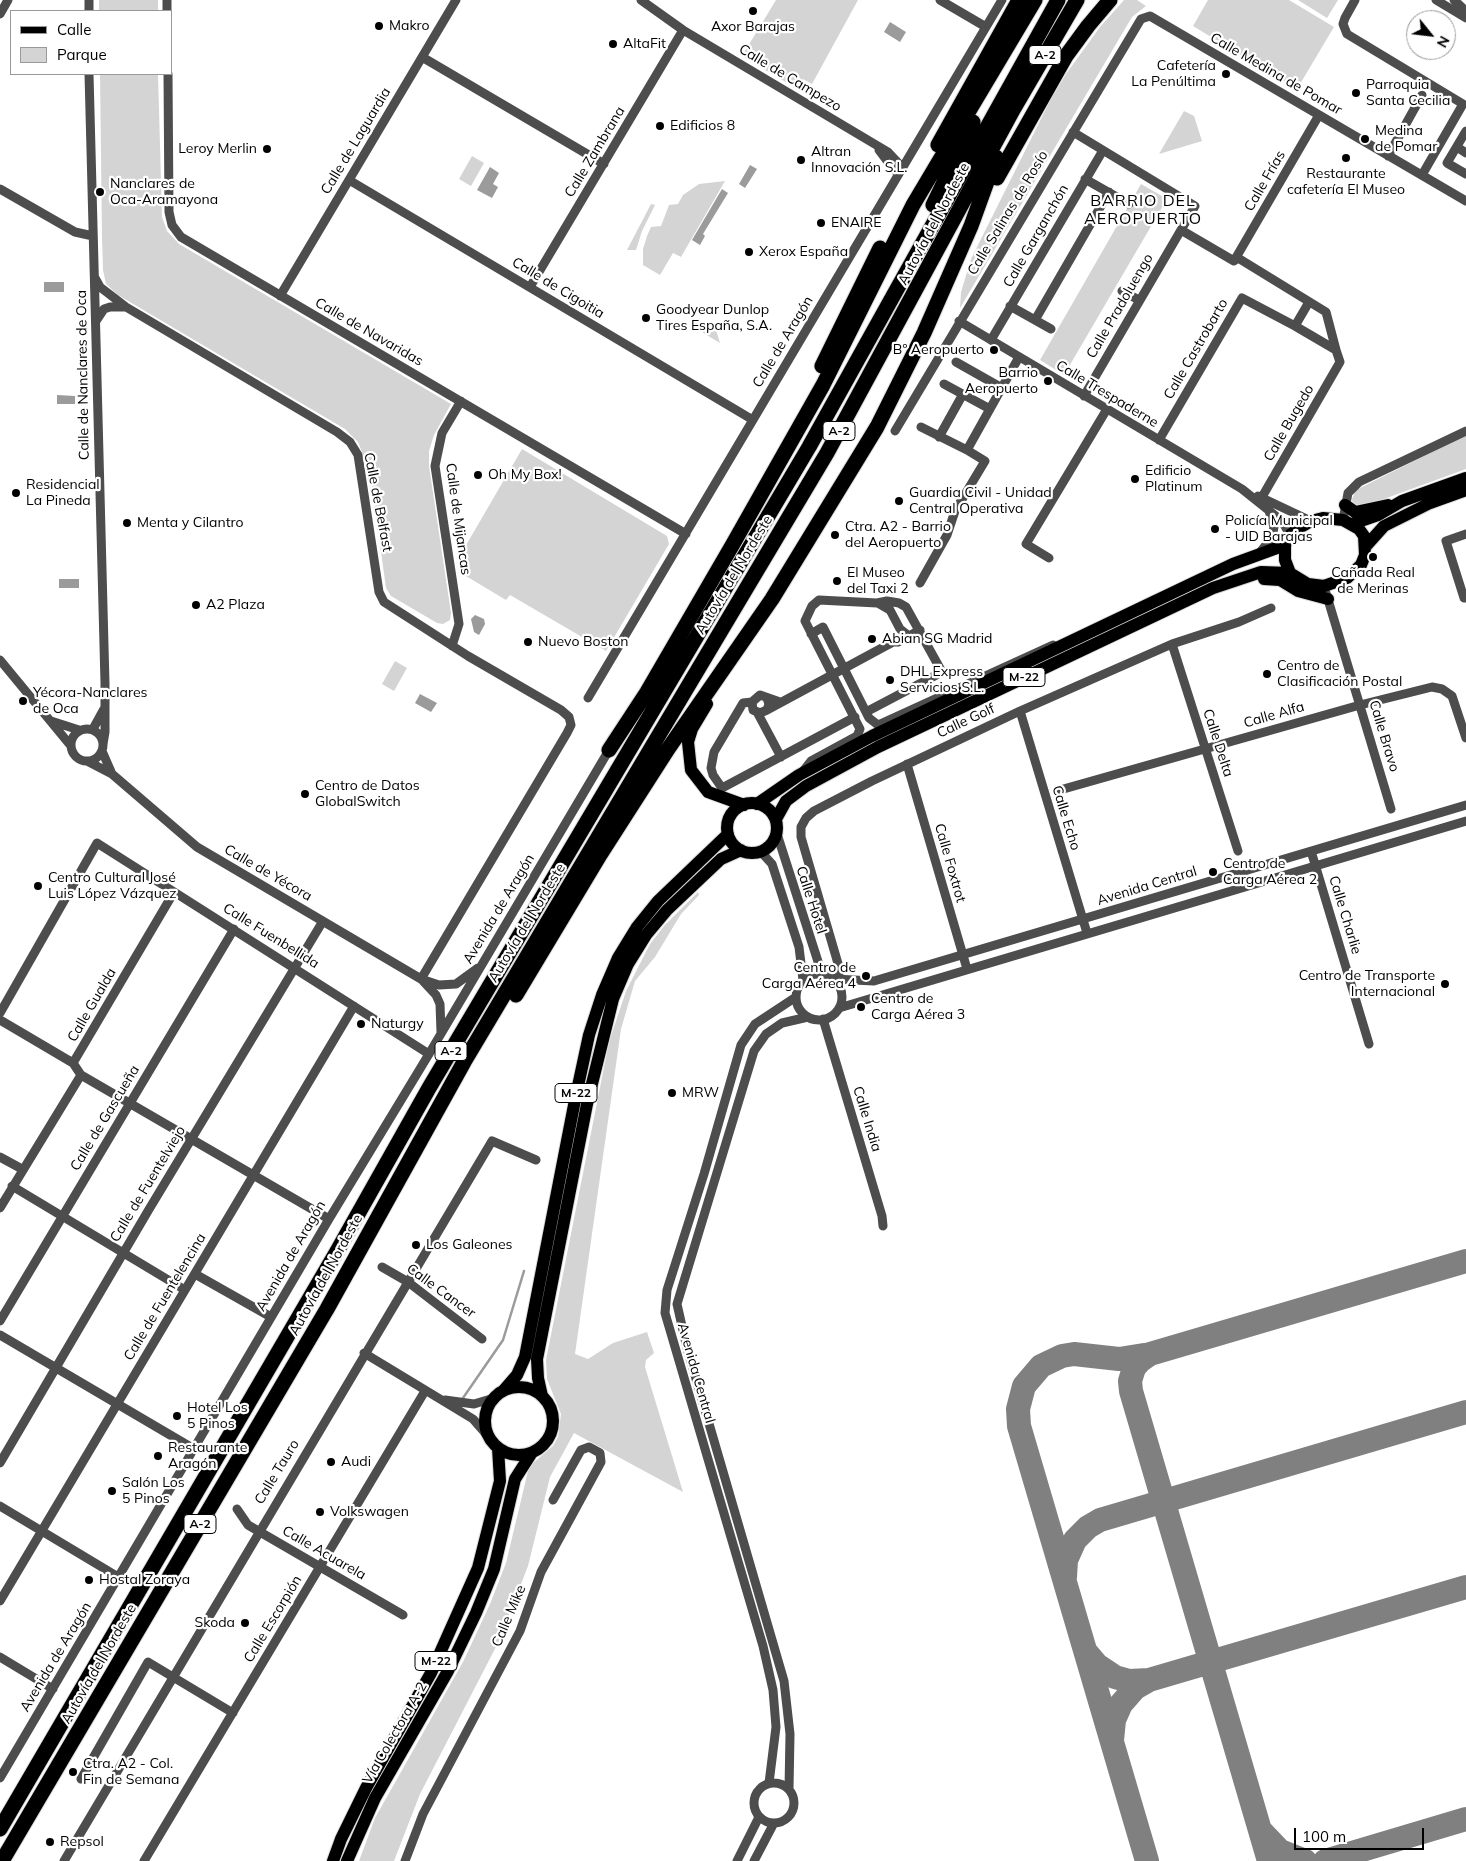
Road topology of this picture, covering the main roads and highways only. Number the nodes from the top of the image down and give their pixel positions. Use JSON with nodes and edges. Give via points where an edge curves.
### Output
{"nodes":[{"id":1,"x":1058,"y":0,"type":"edge"},
{"id":2,"x":1077,"y":0,"type":"edge"},
{"id":3,"x":1110,"y":0,"type":"edge"},
{"id":4,"x":1030,"y":1,"type":"edge"},
{"id":5,"x":1013,"y":110,"type":"junction"},
{"id":6,"x":971,"y":226,"type":"junction"},
{"id":7,"x":904,"y":276,"type":"junction"},
{"id":8,"x":1466,"y":478,"type":"edge"},
{"id":9,"x":1466,"y":490,"type":"edge"},
{"id":10,"x":1402,"y":501,"type":"junction"},
{"id":11,"x":1346,"y":505,"type":"road end"},
{"id":12,"x":1348,"y":522,"type":"junction"},
{"id":13,"x":1288,"y":540,"type":"junction"},
{"id":14,"x":1366,"y":546,"type":"junction"},
{"id":15,"x":1290,"y":573,"type":"junction"},
{"id":16,"x":1212,"y":588,"type":"junction"},
{"id":17,"x":1328,"y":599,"type":"road end"},
{"id":18,"x":749,"y":632,"type":"junction"},
{"id":19,"x":672,"y":712,"type":"junction"},
{"id":20,"x":609,"y":750,"type":"road end"},
{"id":21,"x":757,"y":804,"type":"junction"},
{"id":22,"x":744,"y":805,"type":"junction"},
{"id":23,"x":776,"y":819,"type":"junction"},
{"id":24,"x":728,"y":834,"type":"junction"},
{"id":25,"x":741,"y":850,"type":"junction"},
{"id":26,"x":472,"y":1065,"type":"junction"},
{"id":27,"x":327,"y":1309,"type":"junction"},
{"id":28,"x":499,"y":1394,"type":"junction"},
{"id":29,"x":542,"y":1396,"type":"junction"},
{"id":30,"x":498,"y":1448,"type":"junction"},
{"id":31,"x":530,"y":1454,"type":"junction"},
{"id":32,"x":0,"y":1828,"type":"edge"},
{"id":33,"x":2,"y":1861,"type":"edge"},
{"id":34,"x":333,"y":1861,"type":"edge"},
{"id":35,"x":347,"y":1861,"type":"edge"}],
"edges":[{"from":1,"to":7,"type":"highway","name":"Autovía del Nordeste","number":"A-2"},
{"from":2,"to":5,"type":"highway","name":"Autovía del Nordeste","number":"A-2"},
{"from":3,"to":6,"type":"highway","via":[[1088,26],[1043,93]]},
{"from":4,"to":7,"type":"highway","via":[[928,216]]},
{"from":4,"to":20,"type":"highway","via":[[913,205],[827,377],[738,536]]},
{"from":5,"to":6,"type":"highway"},
{"from":5,"to":19,"type":"highway","name":"Autovía del Nordeste","number":"A-2","via":[[827,453]]},
{"from":6,"to":18,"type":"highway","via":[[878,427]]},
{"from":7,"to":32,"type":"highway","name":"Autovía del Nordeste","number":"A-2","via":[[809,447],[429,1088]]},
{"from":8,"to":10,"type":"main road"},
{"from":9,"to":14,"type":"main road","via":[[1430,503],[1384,526]]},
{"from":10,"to":11,"type":"main road","via":[[1360,512]]},
{"from":10,"to":12,"type":"main road","via":[[1378,515]]},
{"from":12,"to":13,"type":"main road","via":[[1324,518],[1311,521]]},
{"from":12,"to":14,"type":"main road","via":[[1364,536]]},
{"from":13,"to":15,"type":"main road","via":[[1285,560]]},
{"from":13,"to":21,"type":"main road","number":"M-22","via":[[872,736],[799,775]]},
{"from":14,"to":15,"type":"main road","via":[[1361,565],[1338,583],[1324,586],[1308,584]]},
{"from":15,"to":16,"type":"main road","number":"M-22","via":[[1261,572]]},
{"from":16,"to":17,"type":"main road","via":[[1271,578],[1298,591]]},
{"from":16,"to":23,"type":"main road","number":"M-22","via":[[878,746],[799,791],[786,801]]},
{"from":18,"to":22,"type":"main road","via":[[692,728],[688,742],[690,770],[698,782],[708,792]]},
{"from":18,"to":26,"type":"highway","via":[[610,839]]},
{"from":19,"to":26,"type":"highway","via":[[668,729],[654,754]]},
{"from":19,"to":27,"type":"highway","name":"Autovía del Nordeste","number":"A-2","via":[[464,1062]]},
{"from":21,"to":22,"type":"main road"},
{"from":21,"to":23,"type":"main road","via":[[765,806]]},
{"from":22,"to":24,"type":"main road","via":[[732,815]]},
{"from":23,"to":25,"type":"main road","via":[[773,842],[761,852]]},
{"from":24,"to":25,"type":"main road"},
{"from":24,"to":28,"type":"main road","number":"M-22","via":[[658,901],[637,927],[618,958],[602,995],[589,1035],[575,1100],[525,1358],[517,1375]]},
{"from":25,"to":29,"type":"main road","number":"M-22","via":[[721,859],[667,910],[628,964],[613,999],[587,1104],[537,1359]]},
{"from":26,"to":27,"type":"highway","via":[[343,1288]]},
{"from":27,"to":33,"type":"highway","name":"Autovía del Nordeste","number":"A-2"},
{"from":28,"to":29,"type":"main road","via":[[520,1387]]},
{"from":28,"to":30,"type":"main road","number":"M-22","via":[[489,1404],[485,1419],[488,1435]]},
{"from":29,"to":31,"type":"main road","number":"M-22","via":[[552,1411],[552,1428],[545,1444]]},
{"from":30,"to":31,"type":"main road","via":[[510,1454]]},
{"from":30,"to":34,"type":"main road","number":"M-22","via":[[500,1481],[478,1568],[431,1673],[366,1788]]},
{"from":31,"to":35,"type":"main road","name":"Vía Colectora A-2","number":"M-22","via":[[515,1479],[494,1569],[473,1620],[448,1671],[375,1798]]}]}
